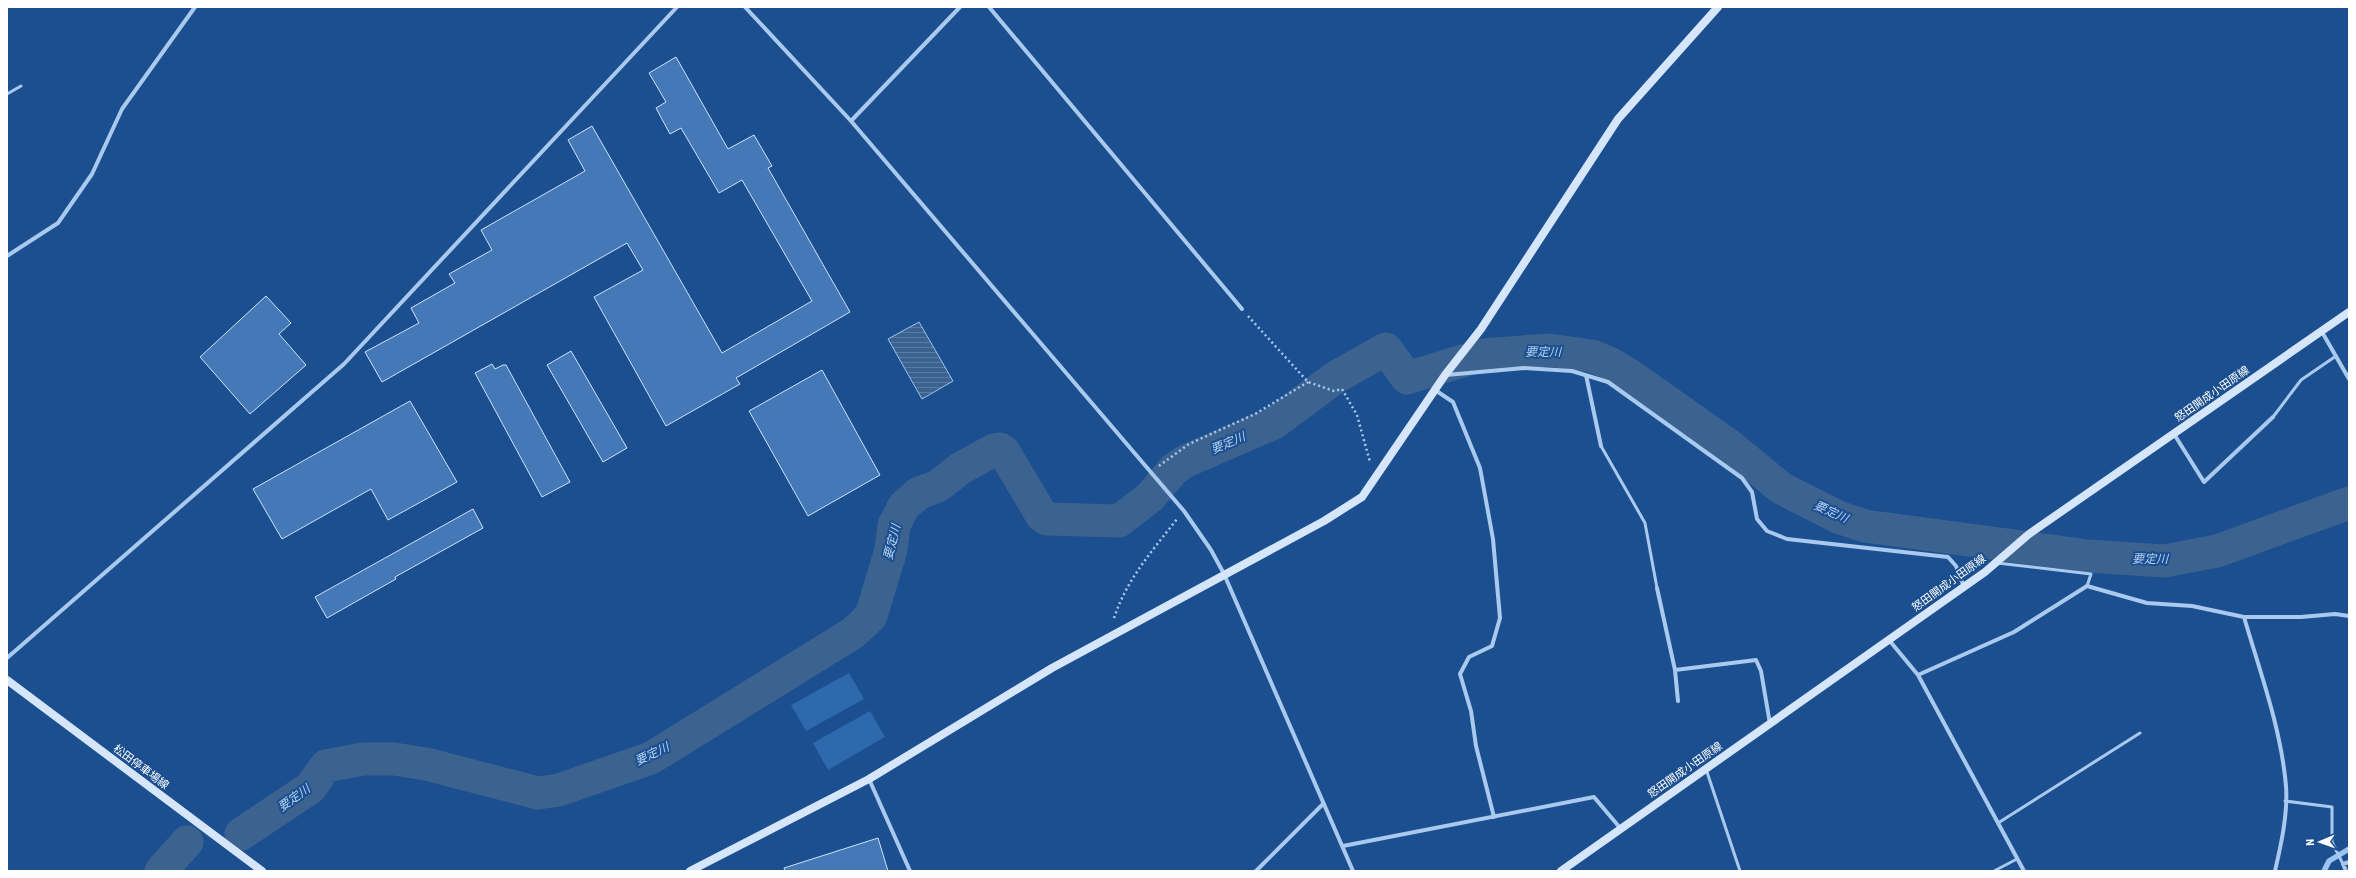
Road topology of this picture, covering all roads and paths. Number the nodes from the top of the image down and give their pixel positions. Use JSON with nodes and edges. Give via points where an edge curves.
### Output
{"nodes":[{"id":1,"x":195,"y":7,"type":"edge"},
{"id":2,"x":678,"y":7,"type":"edge"},
{"id":3,"x":745,"y":7,"type":"edge"},
{"id":4,"x":960,"y":7,"type":"edge"},
{"id":5,"x":988,"y":7,"type":"edge"},
{"id":6,"x":1718,"y":7,"type":"edge"},
{"id":7,"x":21,"y":86,"type":"dead end"},
{"id":8,"x":7,"y":94,"type":"edge"},
{"id":9,"x":851,"y":121,"type":"junction"},
{"id":10,"x":8,"y":254,"type":"edge"},
{"id":11,"x":1242,"y":309,"type":"joint"},
{"id":12,"x":2349,"y":312,"type":"edge"},
{"id":13,"x":2322,"y":332,"type":"junction"},
{"id":14,"x":2336,"y":356,"type":"junction"},
{"id":15,"x":1445,"y":375,"type":"junction"},
{"id":16,"x":1586,"y":375,"type":"junction"},
{"id":17,"x":2349,"y":379,"type":"edge"},
{"id":18,"x":1308,"y":382,"type":"junction"},
{"id":19,"x":1435,"y":390,"type":"junction"},
{"id":20,"x":2273,"y":417,"type":"joint"},
{"id":21,"x":2174,"y":434,"type":"junction"},
{"id":22,"x":1601,"y":446,"type":"joint"},
{"id":23,"x":1151,"y":473,"type":"junction"},
{"id":24,"x":1374,"y":478,"type":"junction"},
{"id":25,"x":1184,"y":511,"type":"junction"},
{"id":26,"x":1998,"y":560,"type":"junction"},
{"id":27,"x":1224,"y":574,"type":"junction"},
{"id":28,"x":2087,"y":586,"type":"junction"},
{"id":29,"x":1964,"y":587,"type":"junction"},
{"id":30,"x":1657,"y":588,"type":"joint"},
{"id":31,"x":2349,"y":616,"type":"edge"},
{"id":32,"x":2244,"y":617,"type":"junction"},
{"id":33,"x":1109,"y":636,"type":"junction"},
{"id":34,"x":1889,"y":640,"type":"junction"},
{"id":35,"x":7,"y":658,"type":"edge"},
{"id":36,"x":1675,"y":670,"type":"junction"},
{"id":37,"x":1918,"y":675,"type":"junction"},
{"id":38,"x":7,"y":680,"type":"edge"},
{"id":39,"x":1678,"y":701,"type":"dead end"},
{"id":40,"x":1770,"y":724,"type":"junction"},
{"id":41,"x":2140,"y":733,"type":"dead end"},
{"id":42,"x":1706,"y":769,"type":"junction"},
{"id":43,"x":870,"y":778,"type":"junction"},
{"id":44,"x":2285,"y":802,"type":"junction"},
{"id":45,"x":1323,"y":804,"type":"junction"},
{"id":46,"x":1494,"y":817,"type":"junction"},
{"id":47,"x":1998,"y":823,"type":"junction"},
{"id":48,"x":1621,"y":829,"type":"junction"},
{"id":49,"x":1343,"y":846,"type":"junction"},
{"id":50,"x":2018,"y":859,"type":"junction"},
{"id":51,"x":2349,"y":862,"type":"edge"},
{"id":52,"x":2343,"y":864,"type":"junction"},
{"id":53,"x":262,"y":871,"type":"edge"},
{"id":54,"x":690,"y":871,"type":"edge"},
{"id":55,"x":910,"y":871,"type":"edge"},
{"id":56,"x":1256,"y":871,"type":"edge"},
{"id":57,"x":1353,"y":871,"type":"edge"},
{"id":58,"x":1561,"y":871,"type":"edge"},
{"id":59,"x":1740,"y":871,"type":"edge"},
{"id":60,"x":1994,"y":871,"type":"edge"},
{"id":61,"x":2024,"y":871,"type":"edge"},
{"id":62,"x":2275,"y":871,"type":"edge"},
{"id":63,"x":2346,"y":871,"type":"edge"}],
"edges":[{"from":1,"to":10,"type":"street","via":[[122,109],[92,174],[58,223]]},
{"from":2,"to":35,"type":"street","via":[[344,364]]},
{"from":3,"to":9,"type":"street"},
{"from":4,"to":9,"type":"street"},
{"from":5,"to":11,"type":"street"},
{"from":6,"to":15,"type":"street","via":[[1618,120],[1481,329]]},
{"from":7,"to":8,"type":"lane"},
{"from":9,"to":23,"type":"street"},
{"from":11,"to":18,"type":"path"},
{"from":12,"to":13,"type":"street","name":"怒田開成小田原線"},
{"from":13,"to":14,"type":"street"},
{"from":13,"to":21,"type":"street","name":"怒田開成小田原線"},
{"from":14,"to":17,"type":"street"},
{"from":14,"to":20,"type":"lane","via":[[2301,380]]},
{"from":15,"to":16,"type":"street","via":[[1524,368],[1572,371]]},
{"from":15,"to":19,"type":"street"},
{"from":16,"to":22,"type":"street"},
{"from":16,"to":29,"type":"street","via":[[1608,382],[1742,478],[1752,492],[1757,519],[1768,531],[1787,539],[1948,558],[1956,566]]},
{"from":18,"to":23,"type":"path","via":[[1255,414],[1189,444]]},
{"from":18,"to":24,"type":"path","via":[[1334,391],[1342,389],[1357,415]]},
{"from":19,"to":24,"type":"street"},
{"from":19,"to":46,"type":"street","via":[[1453,402],[1480,468],[1493,539],[1500,618],[1492,646],[1469,657],[1460,674],[1472,711],[1476,746]]},
{"from":20,"to":21,"type":"street","via":[[2204,482]]},
{"from":21,"to":26,"type":"street","name":"怒田開成小田原線","via":[[2029,534]]},
{"from":22,"to":30,"type":"lane","via":[[1645,523]]},
{"from":23,"to":25,"type":"street"},
{"from":24,"to":27,"type":"street","via":[[1362,497],[1324,521]]},
{"from":25,"to":27,"type":"street"},
{"from":25,"to":33,"type":"path","via":[[1122,595]]},
{"from":26,"to":28,"type":"lane","via":[[2091,574]]},
{"from":26,"to":29,"type":"street","name":"怒田開成小田原線"},
{"from":27,"to":33,"type":"street"},
{"from":27,"to":45,"type":"street"},
{"from":28,"to":32,"type":"street","via":[[2147,602],[2192,606]]},
{"from":28,"to":37,"type":"street","via":[[2014,632]]},
{"from":29,"to":34,"type":"street","name":"怒田開成小田原線"},
{"from":30,"to":36,"type":"street"},
{"from":31,"to":32,"type":"street","via":[[2334,614]]},
{"from":32,"to":44,"type":"street","via":[[2279,736],[2286,787]]},
{"from":33,"to":43,"type":"street"},
{"from":34,"to":37,"type":"street"},
{"from":34,"to":40,"type":"street","name":"怒田開成小田原線"},
{"from":36,"to":39,"type":"street"},
{"from":36,"to":40,"type":"street","via":[[1756,660],[1761,670]]},
{"from":37,"to":47,"type":"street"},
{"from":38,"to":53,"type":"street","name":"松田停車場線"},
{"from":40,"to":42,"type":"street","name":"怒田開成小田原線"},
{"from":41,"to":47,"type":"lane"},
{"from":42,"to":48,"type":"street","name":"怒田開成小田原線"},
{"from":42,"to":59,"type":"lane"},
{"from":43,"to":54,"type":"street"},
{"from":43,"to":55,"type":"street"},
{"from":44,"to":52,"type":"lane","via":[[2332,807],[2332,842]]},
{"from":44,"to":62,"type":"street"},
{"from":45,"to":49,"type":"street"},
{"from":45,"to":56,"type":"street"},
{"from":46,"to":48,"type":"street","via":[[1594,797]]},
{"from":46,"to":49,"type":"street"},
{"from":47,"to":50,"type":"street"},
{"from":48,"to":58,"type":"street","name":"怒田開成小田原線"},
{"from":49,"to":57,"type":"street"},
{"from":50,"to":60,"type":"lane"},
{"from":50,"to":61,"type":"street"},
{"from":51,"to":52,"type":"street"},
{"from":52,"to":63,"type":"street"}]}
